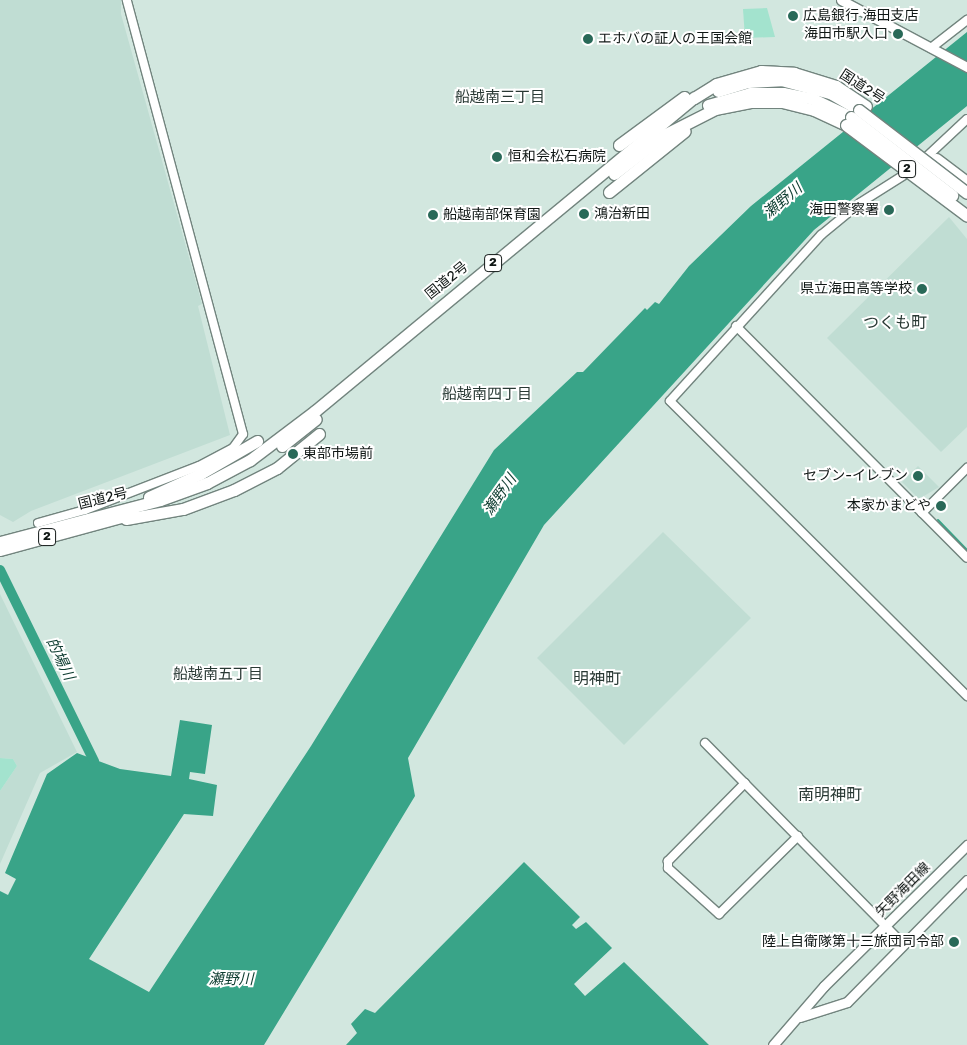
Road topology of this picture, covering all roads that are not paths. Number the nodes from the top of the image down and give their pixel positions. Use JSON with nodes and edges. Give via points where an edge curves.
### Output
{"nodes":[{"id":1,"x":128,"y":0,"type":"edge"},
{"id":2,"x":841,"y":0,"type":"edge"},
{"id":3,"x":967,"y":20,"type":"edge"},
{"id":4,"x":934,"y":50,"type":"junction"},
{"id":5,"x":967,"y":68,"type":"edge"},
{"id":6,"x":735,"y":89,"type":"junction"},
{"id":7,"x":855,"y":115,"type":"junction"},
{"id":8,"x":967,"y":119,"type":"edge"},
{"id":9,"x":619,"y":145,"type":"dead end"},
{"id":10,"x":967,"y":182,"type":"edge"},
{"id":11,"x":967,"y":193,"type":"edge"},
{"id":12,"x":967,"y":207,"type":"edge"},
{"id":13,"x":967,"y":216,"type":"edge"},
{"id":14,"x":736,"y":326,"type":"junction"},
{"id":15,"x":317,"y":415,"type":"junction"},
{"id":16,"x":320,"y":434,"type":"dead end"},
{"id":17,"x":257,"y":441,"type":"dead end"},
{"id":18,"x":967,"y":468,"type":"edge"},
{"id":19,"x":922,"y":513,"type":"junction"},
{"id":20,"x":120,"y":514,"type":"junction"},
{"id":21,"x":92,"y":521,"type":"junction"},
{"id":22,"x":38,"y":523,"type":"dead end"},
{"id":23,"x":0,"y":542,"type":"edge"},
{"id":24,"x":0,"y":550,"type":"edge"},
{"id":25,"x":967,"y":558,"type":"edge"},
{"id":26,"x":967,"y":696,"type":"edge"},
{"id":27,"x":705,"y":743,"type":"dead end"},
{"id":28,"x":745,"y":783,"type":"junction"},
{"id":29,"x":798,"y":836,"type":"junction"},
{"id":30,"x":967,"y":845,"type":"edge"},
{"id":31,"x":967,"y":880,"type":"edge"},
{"id":32,"x":885,"y":927,"type":"junction"},
{"id":33,"x":903,"y":944,"type":"junction"},
{"id":34,"x":795,"y":1019,"type":"junction"},
{"id":35,"x":773,"y":1045,"type":"edge"}],
"edges":[{"from":1,"to":22,"type":"street","via":[[243,434],[233,448],[199,466],[85,510]]},
{"from":2,"to":4,"type":"main road"},
{"from":3,"to":4,"type":"street"},
{"from":4,"to":5,"type":"main road"},
{"from":6,"to":7,"type":"highway","name":"国道2号","number":"2","via":[[789,104]]},
{"from":6,"to":7,"type":"highway","number":"2","via":[[764,80],[801,84],[830,93]]},
{"from":6,"to":9,"type":"highway","via":[[699,86]]},
{"from":6,"to":15,"type":"highway","name":"国道2号","number":"2","via":[[679,120],[606,187]]},
{"from":6,"to":15,"type":"highway","name":"国道2号","number":"2","via":[[672,116]]},
{"from":7,"to":10,"type":"highway","name":"国道2号","number":"2","via":[[936,158]]},
{"from":7,"to":11,"type":"highway","number":"2","bridge":true},
{"from":7,"to":12,"type":"highway","number":"2","bridge":true},
{"from":7,"to":13,"type":"highway","name":"国道2号","number":"2","bridge":true},
{"from":8,"to":14,"type":"street","via":[[903,177],[860,203],[821,235]]},
{"from":14,"to":19,"type":"street"},
{"from":14,"to":26,"type":"street","via":[[670,401]]},
{"from":15,"to":20,"type":"highway","name":"国道2号","number":"2","via":[[252,466],[209,490]]},
{"from":16,"to":20,"type":"highway","via":[[277,468],[234,490],[183,509]]},
{"from":17,"to":20,"type":"highway"},
{"from":18,"to":19,"type":"street"},
{"from":19,"to":25,"type":"street"},
{"from":20,"to":21,"type":"highway"},
{"from":21,"to":23,"type":"highway","name":"国道2号","number":"2"},
{"from":21,"to":24,"type":"highway","name":"国道2号","number":"2"},
{"from":27,"to":28,"type":"street"},
{"from":28,"to":29,"type":"street"},
{"from":28,"to":29,"type":"street","via":[[668,861],[668,868],[719,914]]},
{"from":29,"to":32,"type":"street"},
{"from":30,"to":32,"type":"main road","name":"矢野海田線"},
{"from":31,"to":33,"type":"main road"},
{"from":32,"to":33,"type":"street"},
{"from":32,"to":34,"type":"main road","name":"矢野海田線"},
{"from":33,"to":34,"type":"main road","via":[[847,1002]]},
{"from":34,"to":35,"type":"main road","name":"矢野海田線"}]}
